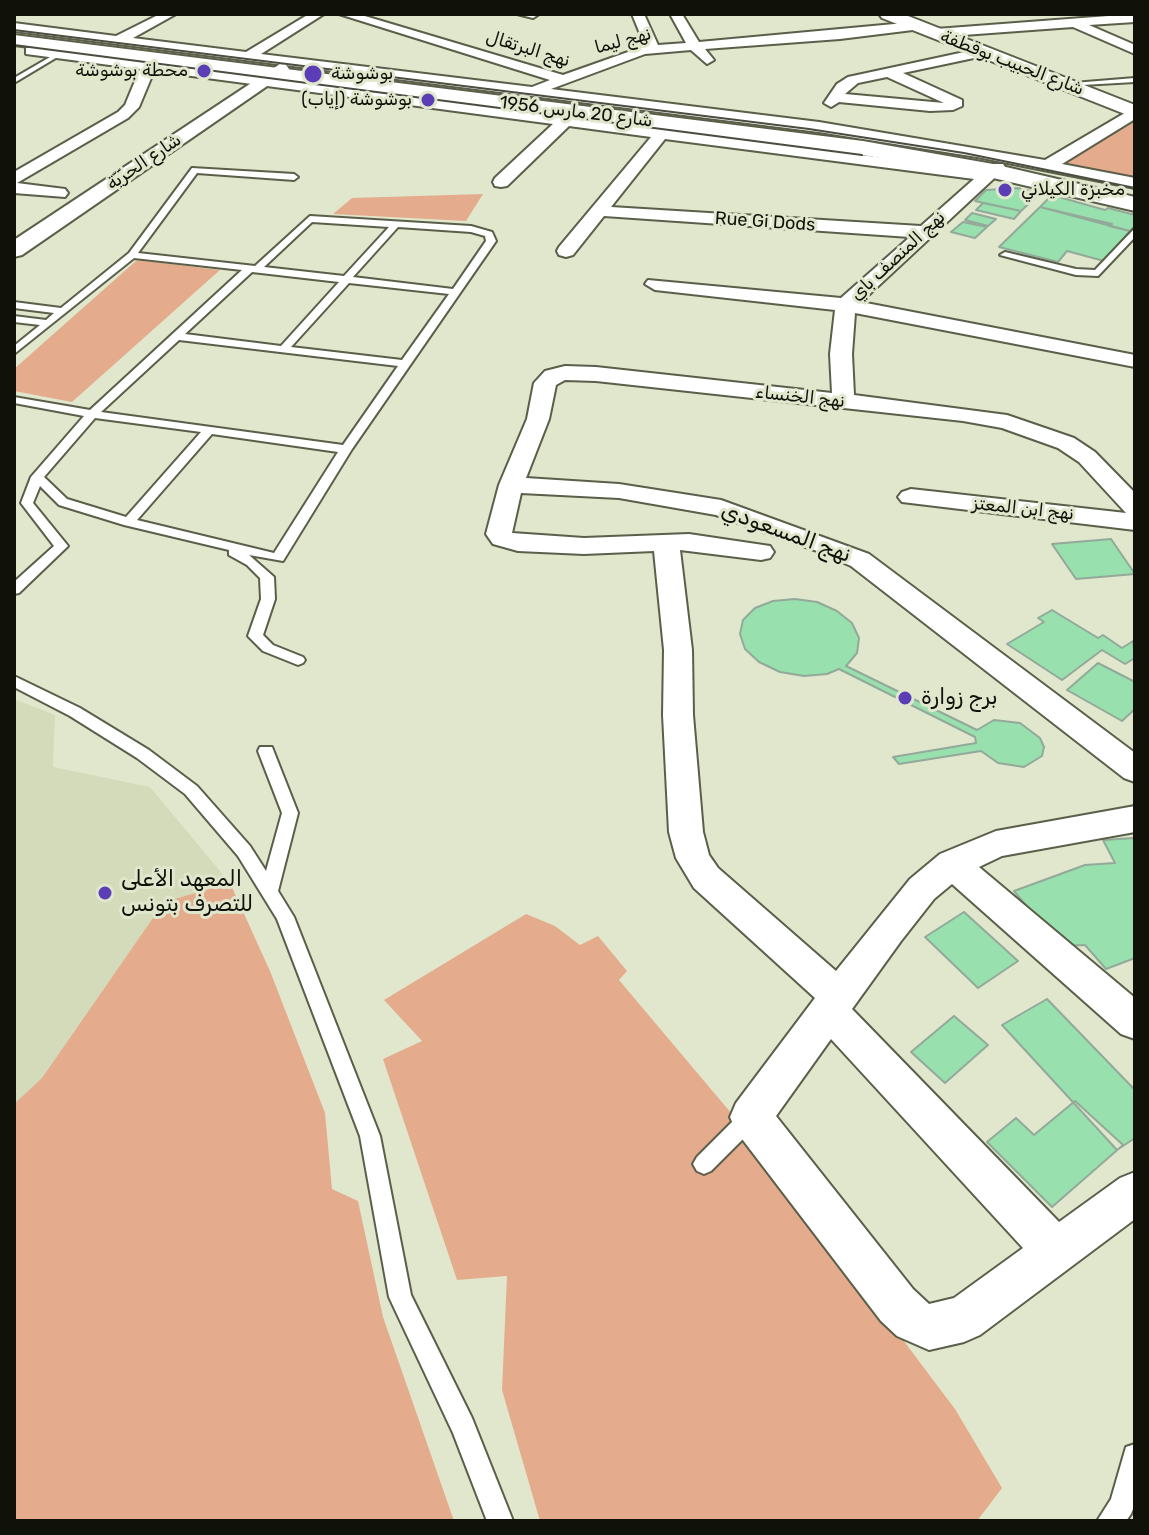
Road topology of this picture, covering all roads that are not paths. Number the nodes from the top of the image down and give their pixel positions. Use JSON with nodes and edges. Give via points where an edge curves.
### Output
{"nodes":[{"id":1,"x":170,"y":14,"type":"edge"},
{"id":2,"x":318,"y":14,"type":"edge"},
{"id":3,"x":345,"y":14,"type":"edge"},
{"id":4,"x":523,"y":14,"type":"edge"},
{"id":5,"x":533,"y":14,"type":"edge"},
{"id":6,"x":638,"y":14,"type":"edge"},
{"id":7,"x":676,"y":14,"type":"edge"},
{"id":8,"x":888,"y":14,"type":"edge"},
{"id":9,"x":1053,"y":14,"type":"edge"},
{"id":10,"x":1135,"y":18,"type":"edge"},
{"id":11,"x":1072,"y":23,"type":"junction"},
{"id":12,"x":916,"y":26,"type":"junction"},
{"id":13,"x":14,"y":27,"type":"edge"},
{"id":14,"x":936,"y":33,"type":"junction"},
{"id":15,"x":14,"y":37,"type":"edge"},
{"id":16,"x":433,"y":38,"type":"junction"},
{"id":17,"x":118,"y":40,"type":"junction"},
{"id":18,"x":695,"y":47,"type":"junction"},
{"id":19,"x":14,"y":49,"type":"edge"},
{"id":20,"x":653,"y":49,"type":"junction"},
{"id":21,"x":1135,"y":50,"type":"edge"},
{"id":22,"x":983,"y":52,"type":"junction"},
{"id":23,"x":57,"y":55,"type":"junction"},
{"id":24,"x":248,"y":56,"type":"junction"},
{"id":25,"x":712,"y":66,"type":"dead end"},
{"id":26,"x":148,"y":68,"type":"junction"},
{"id":27,"x":368,"y":70,"type":"junction"},
{"id":28,"x":888,"y":72,"type":"junction"},
{"id":29,"x":272,"y":75,"type":"junction"},
{"id":30,"x":563,"y":79,"type":"junction"},
{"id":31,"x":1135,"y":80,"type":"edge"},
{"id":32,"x":14,"y":81,"type":"edge"},
{"id":33,"x":1065,"y":84,"type":"junction"},
{"id":34,"x":535,"y":90,"type":"junction"},
{"id":35,"x":834,"y":97,"type":"junction"},
{"id":36,"x":654,"y":105,"type":"junction"},
{"id":37,"x":1135,"y":112,"type":"edge"},
{"id":38,"x":565,"y":121,"type":"junction"},
{"id":39,"x":819,"y":127,"type":"junction"},
{"id":40,"x":661,"y":134,"type":"junction"},
{"id":41,"x":1043,"y":173,"type":"junction"},
{"id":42,"x":988,"y":175,"type":"junction"},
{"id":43,"x":294,"y":177,"type":"dead end"},
{"id":44,"x":14,"y":179,"type":"edge"},
{"id":45,"x":501,"y":182,"type":"dead end"},
{"id":46,"x":1135,"y":183,"type":"edge"},
{"id":47,"x":14,"y":188,"type":"edge"},
{"id":48,"x":59,"y":193,"type":"dead end"},
{"id":49,"x":1135,"y":197,"type":"edge"},
{"id":50,"x":1135,"y":204,"type":"edge"},
{"id":51,"x":608,"y":212,"type":"dead end"},
{"id":52,"x":396,"y":224,"type":"junction"},
{"id":53,"x":1135,"y":231,"type":"edge"},
{"id":54,"x":923,"y":232,"type":"junction"},
{"id":55,"x":14,"y":250,"type":"edge"},
{"id":56,"x":566,"y":251,"type":"dead end"},
{"id":57,"x":132,"y":255,"type":"junction"},
{"id":58,"x":1005,"y":255,"type":"dead end"},
{"id":59,"x":252,"y":269,"type":"junction"},
{"id":60,"x":345,"y":279,"type":"junction"},
{"id":61,"x":655,"y":284,"type":"dead end"},
{"id":62,"x":455,"y":292,"type":"junction"},
{"id":63,"x":14,"y":305,"type":"edge"},
{"id":64,"x":846,"y":305,"type":"junction"},
{"id":65,"x":63,"y":311,"type":"junction"},
{"id":66,"x":14,"y":319,"type":"edge"},
{"id":67,"x":48,"y":323,"type":"junction"},
{"id":68,"x":174,"y":336,"type":"junction"},
{"id":69,"x":284,"y":349,"type":"junction"},
{"id":70,"x":14,"y":351,"type":"edge"},
{"id":71,"x":1135,"y":361,"type":"edge"},
{"id":72,"x":405,"y":364,"type":"junction"},
{"id":73,"x":14,"y":400,"type":"edge"},
{"id":74,"x":843,"y":401,"type":"junction"},
{"id":75,"x":92,"y":414,"type":"junction"},
{"id":76,"x":210,"y":429,"type":"junction"},
{"id":77,"x":346,"y":449,"type":"junction"},
{"id":78,"x":37,"y":477,"type":"junction"},
{"id":79,"x":511,"y":485,"type":"junction"},
{"id":80,"x":911,"y":497,"type":"dead end"},
{"id":81,"x":686,"y":501,"type":"junction"},
{"id":82,"x":1135,"y":508,"type":"edge"},
{"id":83,"x":129,"y":522,"type":"junction"},
{"id":84,"x":1135,"y":522,"type":"edge"},
{"id":85,"x":678,"y":542,"type":"junction"},
{"id":86,"x":219,"y":543,"type":"junction"},
{"id":87,"x":761,"y":552,"type":"dead end"},
{"id":88,"x":14,"y":590,"type":"edge"},
{"id":89,"x":298,"y":660,"type":"dead end"},
{"id":90,"x":14,"y":681,"type":"edge"},
{"id":91,"x":266,"y":751,"type":"dead end"},
{"id":92,"x":1135,"y":770,"type":"edge"},
{"id":93,"x":1135,"y":819,"type":"edge"},
{"id":94,"x":952,"y":864,"type":"junction"},
{"id":95,"x":269,"y":891,"type":"junction"},
{"id":96,"x":833,"y":1002,"type":"junction"},
{"id":97,"x":1135,"y":1022,"type":"edge"},
{"id":98,"x":751,"y":1117,"type":"junction"},
{"id":99,"x":704,"y":1164,"type":"dead end"},
{"id":100,"x":1135,"y":1193,"type":"edge"},
{"id":101,"x":1055,"y":1250,"type":"junction"},
{"id":102,"x":1135,"y":1456,"type":"edge"},
{"id":103,"x":500,"y":1521,"type":"edge"},
{"id":104,"x":1110,"y":1521,"type":"edge"}],
"edges":[{"from":1,"to":17,"type":"street"},
{"from":2,"to":24,"type":"street"},
{"from":3,"to":16,"type":"street","name":"نهج البرتقال"},
{"from":4,"to":5,"type":"street"},
{"from":6,"to":20,"type":"street"},
{"from":7,"to":18,"type":"street"},
{"from":8,"to":12,"type":"main road","name":"شارع الحبيب بوقطفة"},
{"from":9,"to":11,"type":"street"},
{"from":10,"to":11,"type":"street"},
{"from":11,"to":14,"type":"street"},
{"from":11,"to":21,"type":"street"},
{"from":12,"to":14,"type":"main road","name":"شارع الحبيب بوقطفة"},
{"from":12,"to":18,"type":"street","name":"نهج ليما"},
{"from":13,"to":17,"type":"street","name":"شارع 20 مارس 1956"},
{"from":14,"to":22,"type":"main road","name":"شارع الحبيب بوقطفة"},
{"from":15,"to":29,"type":"main road","name":"شارع 20 مارس 1956"},
{"from":16,"to":27,"type":"street","via":[[414,40]]},
{"from":16,"to":30,"type":"street","name":"نهج البرتقال"},
{"from":17,"to":24,"type":"street","name":"شارع 20 مارس 1956"},
{"from":18,"to":20,"type":"street","name":"نهج ليما"},
{"from":18,"to":25,"type":"street"},
{"from":19,"to":23,"type":"street","name":"شارع 20 مارس 1956"},
{"from":20,"to":30,"type":"street","name":"نهج ليما"},
{"from":22,"to":28,"type":"street"},
{"from":22,"to":33,"type":"main road","name":"شارع الحبيب بوقطفة"},
{"from":23,"to":26,"type":"street","name":"شارع 20 مارس 1956"},
{"from":23,"to":32,"type":"lane"},
{"from":24,"to":27,"type":"street","name":"شارع 20 مارس 1956"},
{"from":26,"to":29,"type":"street","name":"شارع 20 مارس 1956"},
{"from":26,"to":44,"type":"street","via":[[132,107],[123,115]]},
{"from":27,"to":34,"type":"street","name":"شارع 20 مارس 1956"},
{"from":28,"to":35,"type":"street","via":[[847,82]]},
{"from":28,"to":35,"type":"street","via":[[957,103],[930,107]]},
{"from":29,"to":38,"type":"street","name":"شارع 20 مارس 1956"},
{"from":29,"to":42,"type":"main road","name":"شارع 20 مارس 1956","via":[[840,145]]},
{"from":29,"to":55,"type":"street","name":"شارع الحرّيّة"},
{"from":30,"to":34,"type":"street","name":"نهج ليما"},
{"from":30,"to":36,"type":"street","name":"نهج البرتقال"},
{"from":31,"to":33,"type":"lane"},
{"from":33,"to":37,"type":"main road","name":"شارع الحبيب بوقطفة"},
{"from":34,"to":36,"type":"street","name":"شارع 20 مارس 1956"},
{"from":35,"to":39,"type":"street"},
{"from":36,"to":39,"type":"street","name":"شارع 20 مارس 1956"},
{"from":37,"to":41,"type":"street"},
{"from":38,"to":40,"type":"street","name":"شارع 20 مارس 1956"},
{"from":38,"to":45,"type":"street"},
{"from":39,"to":41,"type":"street","name":"شارع 20 مارس 1956"},
{"from":40,"to":42,"type":"street","name":"شارع 20 مارس 1956"},
{"from":40,"to":56,"type":"street"},
{"from":41,"to":42,"type":"main road","via":[[986,183]]},
{"from":41,"to":46,"type":"street","name":"شارع 20 مارس 1956"},
{"from":41,"to":50,"type":"main road","name":"شارع 20 مارس 1956"},
{"from":42,"to":49,"type":"main road","name":"شارع 20 مارس 1956"},
{"from":42,"to":54,"type":"street","name":"نهج المنصف باي"},
{"from":43,"to":57,"type":"lane","via":[[195,170]]},
{"from":47,"to":48,"type":"street"},
{"from":51,"to":54,"type":"street","name":"Rue Gi Dods"},
{"from":52,"to":59,"type":"lane","via":[[310,219]]},
{"from":52,"to":60,"type":"lane"},
{"from":52,"to":62,"type":"lane","via":[[489,234],[491,241]]},
{"from":53,"to":58,"type":"lane","via":[[1098,273]]},
{"from":54,"to":64,"type":"street","name":"نهج المنصف باي"},
{"from":57,"to":59,"type":"lane"},
{"from":57,"to":65,"type":"lane"},
{"from":59,"to":60,"type":"lane"},
{"from":59,"to":68,"type":"lane"},
{"from":60,"to":62,"type":"lane"},
{"from":60,"to":69,"type":"lane"},
{"from":61,"to":64,"type":"street"},
{"from":62,"to":72,"type":"lane"},
{"from":63,"to":65,"type":"lane"},
{"from":64,"to":71,"type":"street"},
{"from":64,"to":74,"type":"street","name":"نهج المنصف باي"},
{"from":65,"to":67,"type":"lane"},
{"from":66,"to":67,"type":"lane"},
{"from":67,"to":70,"type":"lane"},
{"from":68,"to":69,"type":"lane"},
{"from":68,"to":75,"type":"lane"},
{"from":69,"to":72,"type":"lane"},
{"from":72,"to":77,"type":"lane"},
{"from":73,"to":75,"type":"lane"},
{"from":74,"to":79,"type":"street","name":"نهج الخنساء","via":[[565,373],[553,376],[545,383],[538,419]]},
{"from":74,"to":82,"type":"street","name":"نهج الخنساء","via":[[963,414],[1036,431],[1087,457]]},
{"from":75,"to":76,"type":"lane"},
{"from":75,"to":78,"type":"lane"},
{"from":76,"to":77,"type":"lane"},
{"from":76,"to":83,"type":"lane"},
{"from":77,"to":86,"type":"lane","via":[[278,558]]},
{"from":78,"to":83,"type":"lane","via":[[63,502]]},
{"from":78,"to":88,"type":"lane","via":[[27,503],[61,546]]},
{"from":79,"to":81,"type":"street","name":"نهج المسعودي"},
{"from":79,"to":85,"type":"street","via":[[499,534],[509,542]]},
{"from":80,"to":84,"type":"street","name":"نهج ابن المعتز"},
{"from":81,"to":85,"type":"street"},
{"from":81,"to":92,"type":"street","name":"نهج المسعودي","via":[[721,508],[860,560]]},
{"from":83,"to":86,"type":"lane"},
{"from":85,"to":87,"type":"street"},
{"from":85,"to":96,"type":"street","via":[[678,715],[686,832],[693,858],[706,878]]},
{"from":86,"to":89,"type":"lane","via":[[267,577],[268,599],[255,636],[268,648]]},
{"from":90,"to":95,"type":"lane","via":[[75,712],[191,790],[244,851]]},
{"from":91,"to":95,"type":"lane","via":[[290,813]]},
{"from":93,"to":94,"type":"street","via":[[996,844]]},
{"from":94,"to":96,"type":"street","via":[[922,889]]},
{"from":94,"to":97,"type":"street"},
{"from":95,"to":103,"type":"lane","via":[[285,917],[370,1136],[400,1297],[463,1427]]},
{"from":96,"to":98,"type":"street"},
{"from":96,"to":101,"type":"street"},
{"from":98,"to":99,"type":"lane"},
{"from":98,"to":101,"type":"street","via":[[897,1305],[929,1327],[964,1319]]},
{"from":100,"to":101,"type":"street"},
{"from":102,"to":104,"type":"lane","via":[[1122,1505]]}]}
